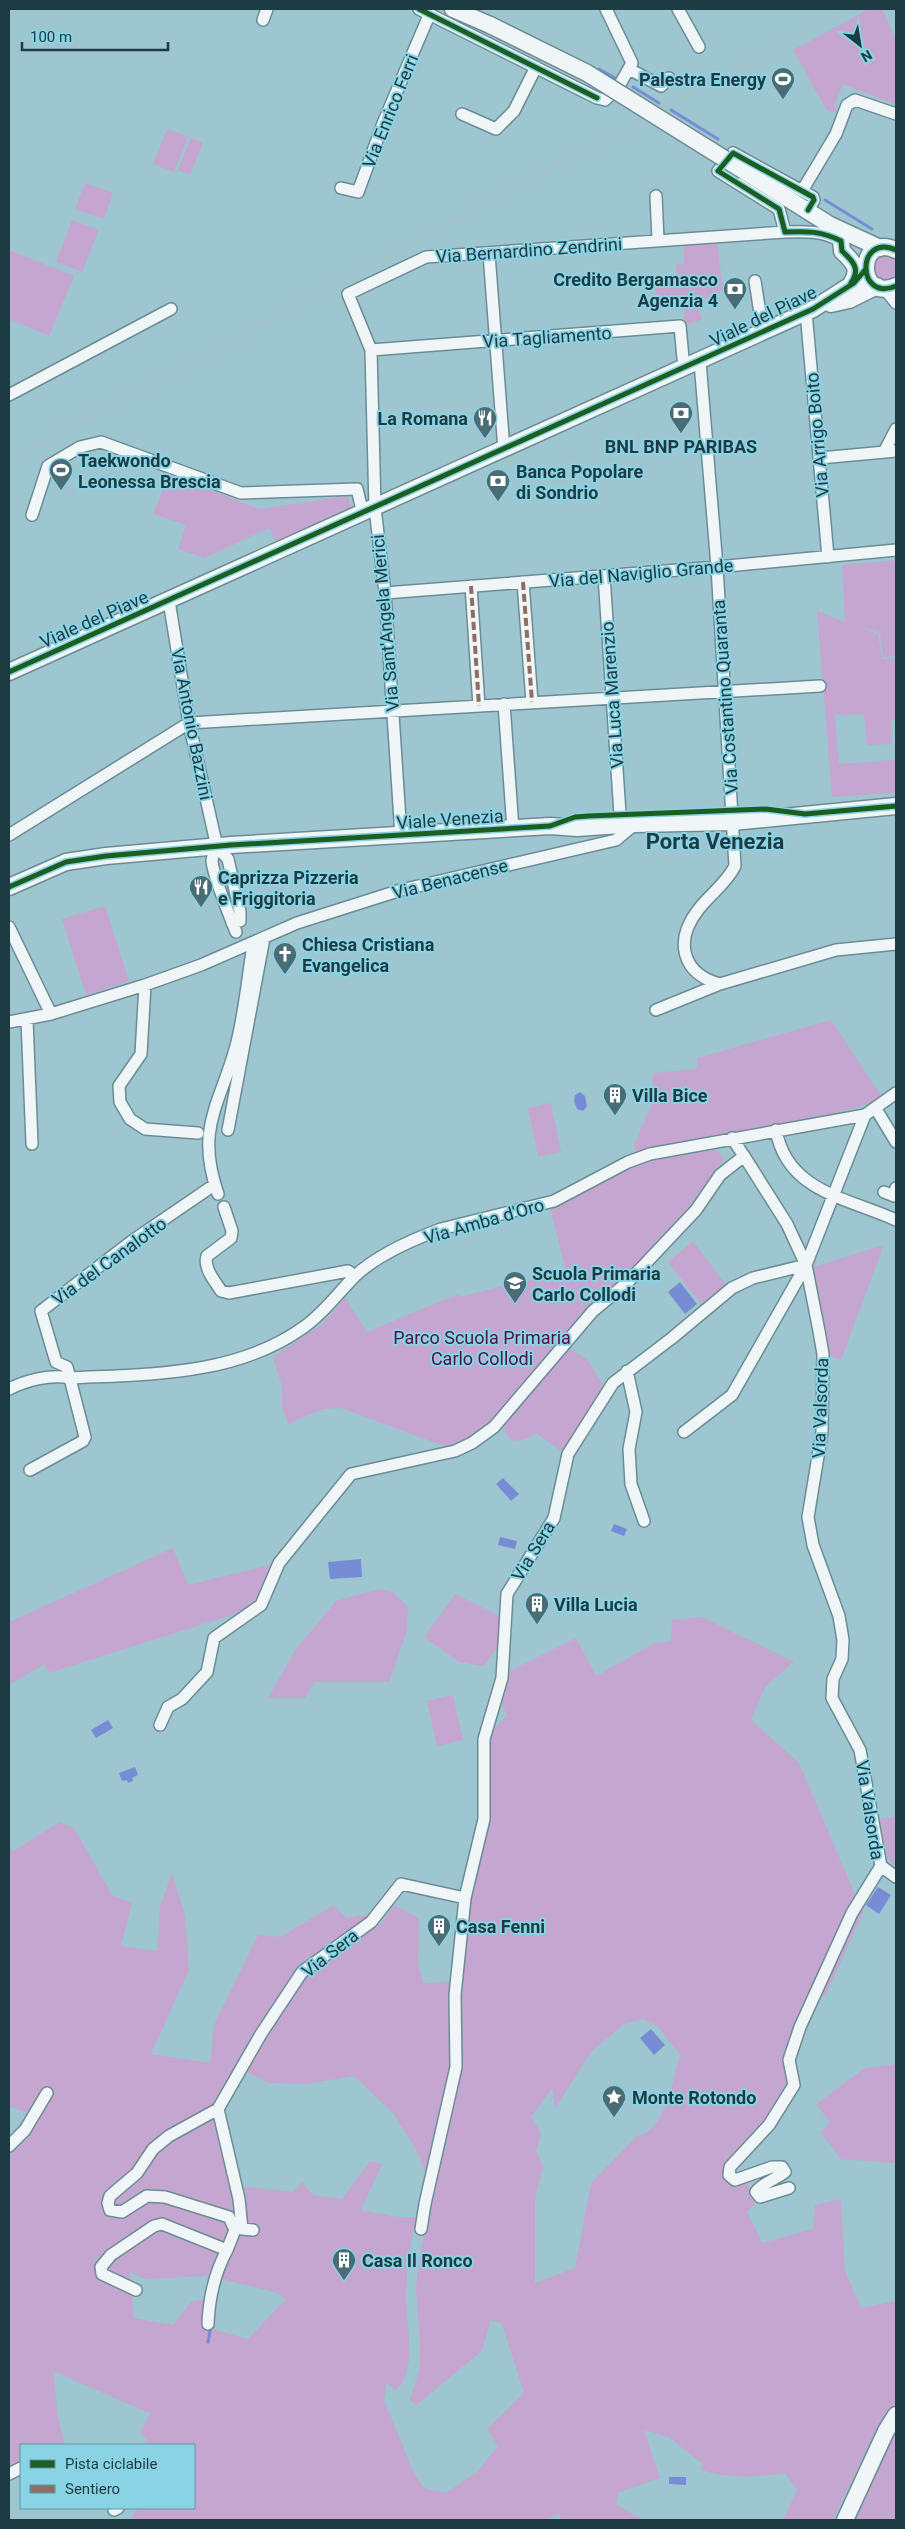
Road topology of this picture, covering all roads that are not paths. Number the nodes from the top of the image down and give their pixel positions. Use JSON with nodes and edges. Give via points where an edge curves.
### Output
{"nodes":[{"id":1,"x":267,"y":9,"type":"edge"},
{"id":2,"x":453,"y":9,"type":"edge"},
{"id":3,"x":606,"y":9,"type":"edge"},
{"id":4,"x":678,"y":9,"type":"edge"},
{"id":5,"x":424,"y":11,"type":"edge"},
{"id":6,"x":263,"y":20,"type":"dead end"},
{"id":7,"x":699,"y":47,"type":"dead end"},
{"id":8,"x":536,"y":67,"type":"junction"},
{"id":9,"x":627,"y":72,"type":"junction"},
{"id":10,"x":669,"y":78,"type":"dead end"},
{"id":11,"x":462,"y":114,"type":"dead end"},
{"id":12,"x":896,"y":114,"type":"edge"},
{"id":13,"x":341,"y":188,"type":"dead end"},
{"id":14,"x":802,"y":191,"type":"junction"},
{"id":15,"x":656,"y":196,"type":"dead end"},
{"id":16,"x":808,"y":210,"type":"junction"},
{"id":17,"x":830,"y":225,"type":"junction"},
{"id":18,"x":785,"y":232,"type":"junction"},
{"id":19,"x":658,"y":240,"type":"junction"},
{"id":20,"x":841,"y":241,"type":"junction"},
{"id":21,"x":888,"y":248,"type":"edge"},
{"id":22,"x":488,"y":254,"type":"junction"},
{"id":23,"x":865,"y":267,"type":"junction"},
{"id":24,"x":755,"y":281,"type":"dead end"},
{"id":25,"x":886,"y":287,"type":"edge"},
{"id":26,"x":847,"y":288,"type":"junction"},
{"id":27,"x":348,"y":294,"type":"joint"},
{"id":28,"x":896,"y":303,"type":"edge"},
{"id":29,"x":171,"y":308,"type":"dead end"},
{"id":30,"x":811,"y":310,"type":"junction"},
{"id":31,"x":762,"y":332,"type":"junction"},
{"id":32,"x":495,"y":341,"type":"junction"},
{"id":33,"x":371,"y":350,"type":"junction"},
{"id":34,"x":700,"y":362,"type":"junction"},
{"id":35,"x":684,"y":369,"type":"junction"},
{"id":36,"x":9,"y":395,"type":"edge"},
{"id":37,"x":896,"y":429,"type":"edge"},
{"id":38,"x":504,"y":450,"type":"junction"},
{"id":39,"x":896,"y":450,"type":"edge"},
{"id":40,"x":884,"y":452,"type":"junction"},
{"id":41,"x":820,"y":458,"type":"junction"},
{"id":42,"x":369,"y":511,"type":"junction"},
{"id":43,"x":32,"y":516,"type":"dead end"},
{"id":44,"x":896,"y":550,"type":"edge"},
{"id":45,"x":828,"y":557,"type":"junction"},
{"id":46,"x":717,"y":567,"type":"junction"},
{"id":47,"x":604,"y":576,"type":"junction"},
{"id":48,"x":523,"y":582,"type":"junction"},
{"id":49,"x":471,"y":586,"type":"junction"},
{"id":50,"x":385,"y":593,"type":"junction"},
{"id":51,"x":169,"y":601,"type":"junction"},
{"id":52,"x":9,"y":672,"type":"edge"},
{"id":53,"x":820,"y":686,"type":"dead end"},
{"id":54,"x":724,"y":691,"type":"junction"},
{"id":55,"x":611,"y":698,"type":"junction"},
{"id":56,"x":532,"y":702,"type":"junction"},
{"id":57,"x":504,"y":704,"type":"junction"},
{"id":58,"x":479,"y":706,"type":"junction"},
{"id":59,"x":393,"y":711,"type":"junction"},
{"id":60,"x":189,"y":722,"type":"junction"},
{"id":61,"x":896,"y":806,"type":"edge"},
{"id":62,"x":620,"y":814,"type":"junction"},
{"id":63,"x":733,"y":817,"type":"junction"},
{"id":64,"x":635,"y":824,"type":"junction"},
{"id":65,"x":550,"y":826,"type":"junction"},
{"id":66,"x":513,"y":828,"type":"junction"},
{"id":67,"x":9,"y":835,"type":"edge"},
{"id":68,"x":401,"y":836,"type":"junction"},
{"id":69,"x":217,"y":846,"type":"junction"},
{"id":70,"x":9,"y":886,"type":"edge"},
{"id":71,"x":237,"y":925,"type":"dead end"},
{"id":72,"x":9,"y":926,"type":"edge"},
{"id":73,"x":264,"y":938,"type":"junction"},
{"id":74,"x":251,"y":943,"type":"junction"},
{"id":75,"x":896,"y":944,"type":"edge"},
{"id":76,"x":720,"y":984,"type":"junction"},
{"id":77,"x":146,"y":985,"type":"junction"},
{"id":78,"x":656,"y":1010,"type":"dead end"},
{"id":79,"x":50,"y":1014,"type":"junction"},
{"id":80,"x":26,"y":1020,"type":"junction"},
{"id":81,"x":9,"y":1022,"type":"edge"},
{"id":82,"x":896,"y":1094,"type":"edge"},
{"id":83,"x":870,"y":1112,"type":"junction"},
{"id":84,"x":228,"y":1130,"type":"dead end"},
{"id":85,"x":776,"y":1130,"type":"junction"},
{"id":86,"x":198,"y":1133,"type":"dead end"},
{"id":87,"x":732,"y":1138,"type":"junction"},
{"id":88,"x":896,"y":1142,"type":"edge"},
{"id":89,"x":32,"y":1144,"type":"dead end"},
{"id":90,"x":744,"y":1156,"type":"junction"},
{"id":91,"x":896,"y":1188,"type":"edge"},
{"id":92,"x":884,"y":1192,"type":"dead end"},
{"id":93,"x":835,"y":1194,"type":"junction"},
{"id":94,"x":224,"y":1207,"type":"dead end"},
{"id":95,"x":896,"y":1220,"type":"edge"},
{"id":96,"x":806,"y":1265,"type":"junction"},
{"id":97,"x":355,"y":1276,"type":"junction"},
{"id":98,"x":627,"y":1371,"type":"junction"},
{"id":99,"x":70,"y":1378,"type":"junction"},
{"id":100,"x":9,"y":1389,"type":"edge"},
{"id":101,"x":684,"y":1432,"type":"dead end"},
{"id":102,"x":30,"y":1470,"type":"dead end"},
{"id":103,"x":644,"y":1521,"type":"dead end"},
{"id":104,"x":160,"y":1725,"type":"dead end"},
{"id":105,"x":881,"y":1866,"type":"junction"},
{"id":106,"x":896,"y":1877,"type":"edge"},
{"id":107,"x":465,"y":1898,"type":"junction"},
{"id":108,"x":47,"y":2093,"type":"dead end"},
{"id":109,"x":216,"y":2107,"type":"junction"},
{"id":110,"x":10,"y":2142,"type":"edge"},
{"id":111,"x":789,"y":2188,"type":"dead end"},
{"id":112,"x":421,"y":2229,"type":"dead end"},
{"id":113,"x":253,"y":2230,"type":"dead end"},
{"id":114,"x":227,"y":2250,"type":"junction"},
{"id":115,"x":136,"y":2290,"type":"dead end"},
{"id":116,"x":208,"y":2324,"type":"dead end"},
{"id":117,"x":896,"y":2414,"type":"edge"},
{"id":118,"x":845,"y":2520,"type":"edge"}],
"edges":[{"from":1,"to":6,"type":"street"},
{"from":2,"to":16,"type":"street","bridge":true,"via":[[587,73]]},
{"from":3,"to":9,"type":"street","via":[[632,63]]},
{"from":4,"to":7,"type":"street"},
{"from":5,"to":8,"type":"street","name":"Via Enrico Ferri"},
{"from":5,"to":13,"type":"street","name":"Via Enrico Ferri","via":[[358,192]]},
{"from":8,"to":9,"type":"street","name":"Via Enrico Ferri","via":[[605,100]]},
{"from":8,"to":11,"type":"street","via":[[514,111],[496,129]]},
{"from":9,"to":10,"type":"street","via":[[661,86]]},
{"from":12,"to":14,"type":"street","via":[[855,100],[850,102],[844,109],[836,134]]},
{"from":14,"to":16,"type":"street","via":[[814,199]]},
{"from":14,"to":18,"type":"street","via":[[733,152],[718,171],[779,209]]},
{"from":15,"to":19,"type":"street"},
{"from":16,"to":17,"type":"street"},
{"from":17,"to":20,"type":"street"},
{"from":17,"to":21,"type":"street"},
{"from":18,"to":19,"type":"street","name":"Via Bernardino Zendrini"},
{"from":18,"to":20,"type":"street","name":"Via Bernardino Zendrini","via":[[814,231]]},
{"from":19,"to":22,"type":"street","name":"Via Bernardino Zendrini"},
{"from":20,"to":23,"type":"street","via":[[860,255]]},
{"from":20,"to":26,"type":"street","via":[[842,251],[854,262],[856,269]]},
{"from":21,"to":23,"type":"street","name":"Viale del Piave","via":[[871,253]]},
{"from":22,"to":27,"type":"street","name":"Via Bernardino Zendrini","via":[[426,257]]},
{"from":22,"to":32,"type":"street"},
{"from":23,"to":25,"type":"street","via":[[867,277]]},
{"from":23,"to":26,"type":"street","name":"Viale del Piave"},
{"from":24,"to":31,"type":"street","name":"Viale del Piave"},
{"from":25,"to":28,"type":"street"},
{"from":25,"to":30,"type":"street","name":"Viale del Piave"},
{"from":26,"to":30,"type":"street","name":"Viale del Piave"},
{"from":27,"to":33,"type":"street","name":"Via Sant'Angela Merici"},
{"from":29,"to":36,"type":"street"},
{"from":30,"to":31,"type":"street","name":"Viale del Piave"},
{"from":30,"to":41,"type":"street","name":"Via Arrigo Boito"},
{"from":31,"to":34,"type":"street","name":"Viale del Piave"},
{"from":32,"to":33,"type":"street","name":"Via Tagliamento"},
{"from":32,"to":35,"type":"street","name":"Via Tagliamento","via":[[680,326]]},
{"from":32,"to":38,"type":"street"},
{"from":33,"to":42,"type":"street","name":"Via Sant'Angela Merici"},
{"from":34,"to":35,"type":"street","name":"Viale del Piave"},
{"from":34,"to":46,"type":"street","name":"Via Costantino Quaranta"},
{"from":35,"to":38,"type":"street","name":"Viale del Piave"},
{"from":37,"to":40,"type":"street"},
{"from":38,"to":42,"type":"street","name":"Viale del Piave"},
{"from":39,"to":40,"type":"street"},
{"from":40,"to":41,"type":"street"},
{"from":41,"to":45,"type":"street","name":"Via Arrigo Boito"},
{"from":42,"to":43,"type":"street","via":[[357,490],[241,493],[101,442],[80,448],[48,466]]},
{"from":42,"to":50,"type":"street","name":"Via Sant'Angela Merici"},
{"from":42,"to":51,"type":"street","name":"Viale del Piave"},
{"from":44,"to":45,"type":"street","name":"Via del Naviglio Grande"},
{"from":45,"to":46,"type":"street","name":"Via del Naviglio Grande"},
{"from":46,"to":47,"type":"street","name":"Via del Naviglio Grande"},
{"from":46,"to":54,"type":"street","name":"Via Costantino Quaranta"},
{"from":47,"to":48,"type":"street","name":"Via del Naviglio Grande"},
{"from":47,"to":55,"type":"street","name":"Via Luca Marenzio"},
{"from":48,"to":49,"type":"street","name":"Via del Naviglio Grande"},
{"from":48,"to":56,"type":"street"},
{"from":49,"to":50,"type":"street","name":"Via del Naviglio Grande"},
{"from":49,"to":58,"type":"street"},
{"from":50,"to":59,"type":"street","name":"Via Sant'Angela Merici"},
{"from":51,"to":52,"type":"street","name":"Viale del Piave"},
{"from":51,"to":60,"type":"street","name":"Via Antonio Bazzini"},
{"from":53,"to":54,"type":"street"},
{"from":54,"to":55,"type":"street"},
{"from":54,"to":63,"type":"street","name":"Via Costantino Quaranta"},
{"from":55,"to":56,"type":"street"},
{"from":55,"to":62,"type":"street","name":"Via Luca Marenzio"},
{"from":56,"to":57,"type":"street"},
{"from":57,"to":58,"type":"street"},
{"from":57,"to":66,"type":"street"},
{"from":58,"to":59,"type":"street"},
{"from":59,"to":60,"type":"street"},
{"from":59,"to":68,"type":"street","name":"Via Sant'Angela Merici"},
{"from":60,"to":67,"type":"street"},
{"from":60,"to":69,"type":"street","name":"Via Antonio Bazzini"},
{"from":61,"to":63,"type":"street","name":"Viale Venezia"},
{"from":62,"to":63,"type":"street","name":"Viale Venezia"},
{"from":62,"to":65,"type":"street","name":"Viale Venezia","via":[[575,817]]},
{"from":63,"to":64,"type":"street","name":"Viale Venezia"},
{"from":63,"to":76,"type":"street","name":"Via Costantino Quaranta","via":[[735,866],[728,879],[697,910],[686,934],[684,954],[692,969],[705,980]]},
{"from":64,"to":65,"type":"street","name":"Viale Venezia","via":[[577,828]]},
{"from":64,"to":73,"type":"street","name":"Via Benacense","via":[[616,840],[401,890],[297,923]]},
{"from":65,"to":66,"type":"street","name":"Viale Venezia"},
{"from":66,"to":68,"type":"street","name":"Viale Venezia"},
{"from":68,"to":69,"type":"street","name":"Viale Venezia"},
{"from":69,"to":70,"type":"street","name":"Viale Venezia","via":[[116,854],[66,862]]},
{"from":69,"to":71,"type":"street","name":"Via Antonio Bazzini","via":[[228,859]]},
{"from":72,"to":79,"type":"street"},
{"from":73,"to":74,"type":"street","name":"Via Benacense"},
{"from":73,"to":84,"type":"street"},
{"from":74,"to":77,"type":"street","name":"Via Benacense"},
{"from":74,"to":99,"type":"street","name":"Via del Canalotto","via":[[236,1046],[208,1130],[208,1150],[216,1189],[132,1242],[41,1311],[56,1362],[67,1367]]},
{"from":75,"to":76,"type":"street","via":[[836,950]]},
{"from":76,"to":78,"type":"street"},
{"from":77,"to":79,"type":"street","name":"Via Benacense"},
{"from":77,"to":86,"type":"street","via":[[141,1054],[119,1086],[120,1102],[130,1119],[145,1129]]},
{"from":79,"to":80,"type":"street","name":"Via Benacense"},
{"from":80,"to":81,"type":"street","name":"Via Benacense"},
{"from":80,"to":89,"type":"street"},
{"from":82,"to":83,"type":"street","name":"Via Amba d'Oro"},
{"from":83,"to":85,"type":"street","name":"Via Amba d'Oro"},
{"from":83,"to":88,"type":"street"},
{"from":83,"to":93,"type":"street"},
{"from":85,"to":87,"type":"street","name":"Via Amba d'Oro"},
{"from":85,"to":93,"type":"street","via":[[778,1142],[797,1175],[812,1186]]},
{"from":87,"to":90,"type":"street","name":"Via Valsorda"},
{"from":87,"to":97,"type":"street","name":"Via Amba d'Oro","via":[[650,1154],[554,1201],[441,1229],[370,1264]]},
{"from":90,"to":96,"type":"street","name":"Via Valsorda","via":[[787,1224]]},
{"from":90,"to":104,"type":"street","via":[[720,1175],[696,1210],[628,1282],[593,1311],[494,1427],[455,1451],[351,1474],[279,1563],[261,1605],[214,1638],[208,1672],[182,1700],[168,1706]]},
{"from":91,"to":92,"type":"street","via":[[894,1196]]},
{"from":93,"to":95,"type":"street"},
{"from":93,"to":96,"type":"street"},
{"from":94,"to":97,"type":"street","via":[[232,1231],[231,1238],[206,1260],[206,1266],[221,1291],[229,1293],[348,1271]]},
{"from":96,"to":98,"type":"street","name":"Via Sera","via":[[753,1278],[732,1288]]},
{"from":96,"to":101,"type":"street","via":[[732,1395]]},
{"from":96,"to":105,"type":"street","name":"Via Valsorda","via":[[823,1354],[822,1432],[808,1517],[812,1545],[838,1616],[843,1640],[842,1659],[833,1679],[832,1698],[860,1750]]},
{"from":97,"to":99,"type":"street","name":"Via Amba d'Oro","via":[[305,1327],[275,1346],[246,1358],[212,1367]]},
{"from":98,"to":103,"type":"street","via":[[636,1412],[629,1449],[631,1484]]},
{"from":98,"to":107,"type":"street","name":"Via Sera","via":[[613,1383],[568,1454],[554,1518],[506,1594],[502,1678],[484,1739],[484,1819]]},
{"from":99,"to":100,"type":"street","name":"Via Amba d'Oro","via":[[50,1377],[23,1382]]},
{"from":99,"to":102,"type":"street","via":[[85,1437],[83,1442]]},
{"from":105,"to":106,"type":"street"},
{"from":105,"to":111,"type":"street","name":"Via Valsorda","via":[[852,1913],[800,2027],[789,2060],[794,2085],[769,2125],[730,2167],[729,2175],[735,2180],[772,2167],[782,2167],[784,2172],[774,2181],[758,2188],[756,2192],[760,2197]]},
{"from":107,"to":109,"type":"street","name":"Via Sera","via":[[401,1884],[371,1922],[302,1972]]},
{"from":107,"to":112,"type":"street","name":"Via Sera","via":[[455,1996],[456,2067]]},
{"from":108,"to":110,"type":"street","via":[[25,2130]]},
{"from":109,"to":113,"type":"street","via":[[239,2199],[242,2229]]},
{"from":109,"to":114,"type":"street","via":[[153,2149],[137,2173],[110,2196],[108,2203],[110,2210],[122,2212],[147,2196],[165,2197],[229,2217],[235,2230]]},
{"from":114,"to":115,"type":"street","via":[[162,2224],[154,2226],[111,2255],[101,2267],[102,2274]]},
{"from":114,"to":116,"type":"street","via":[[218,2267]]},
{"from":117,"to":118,"type":"street"}]}
